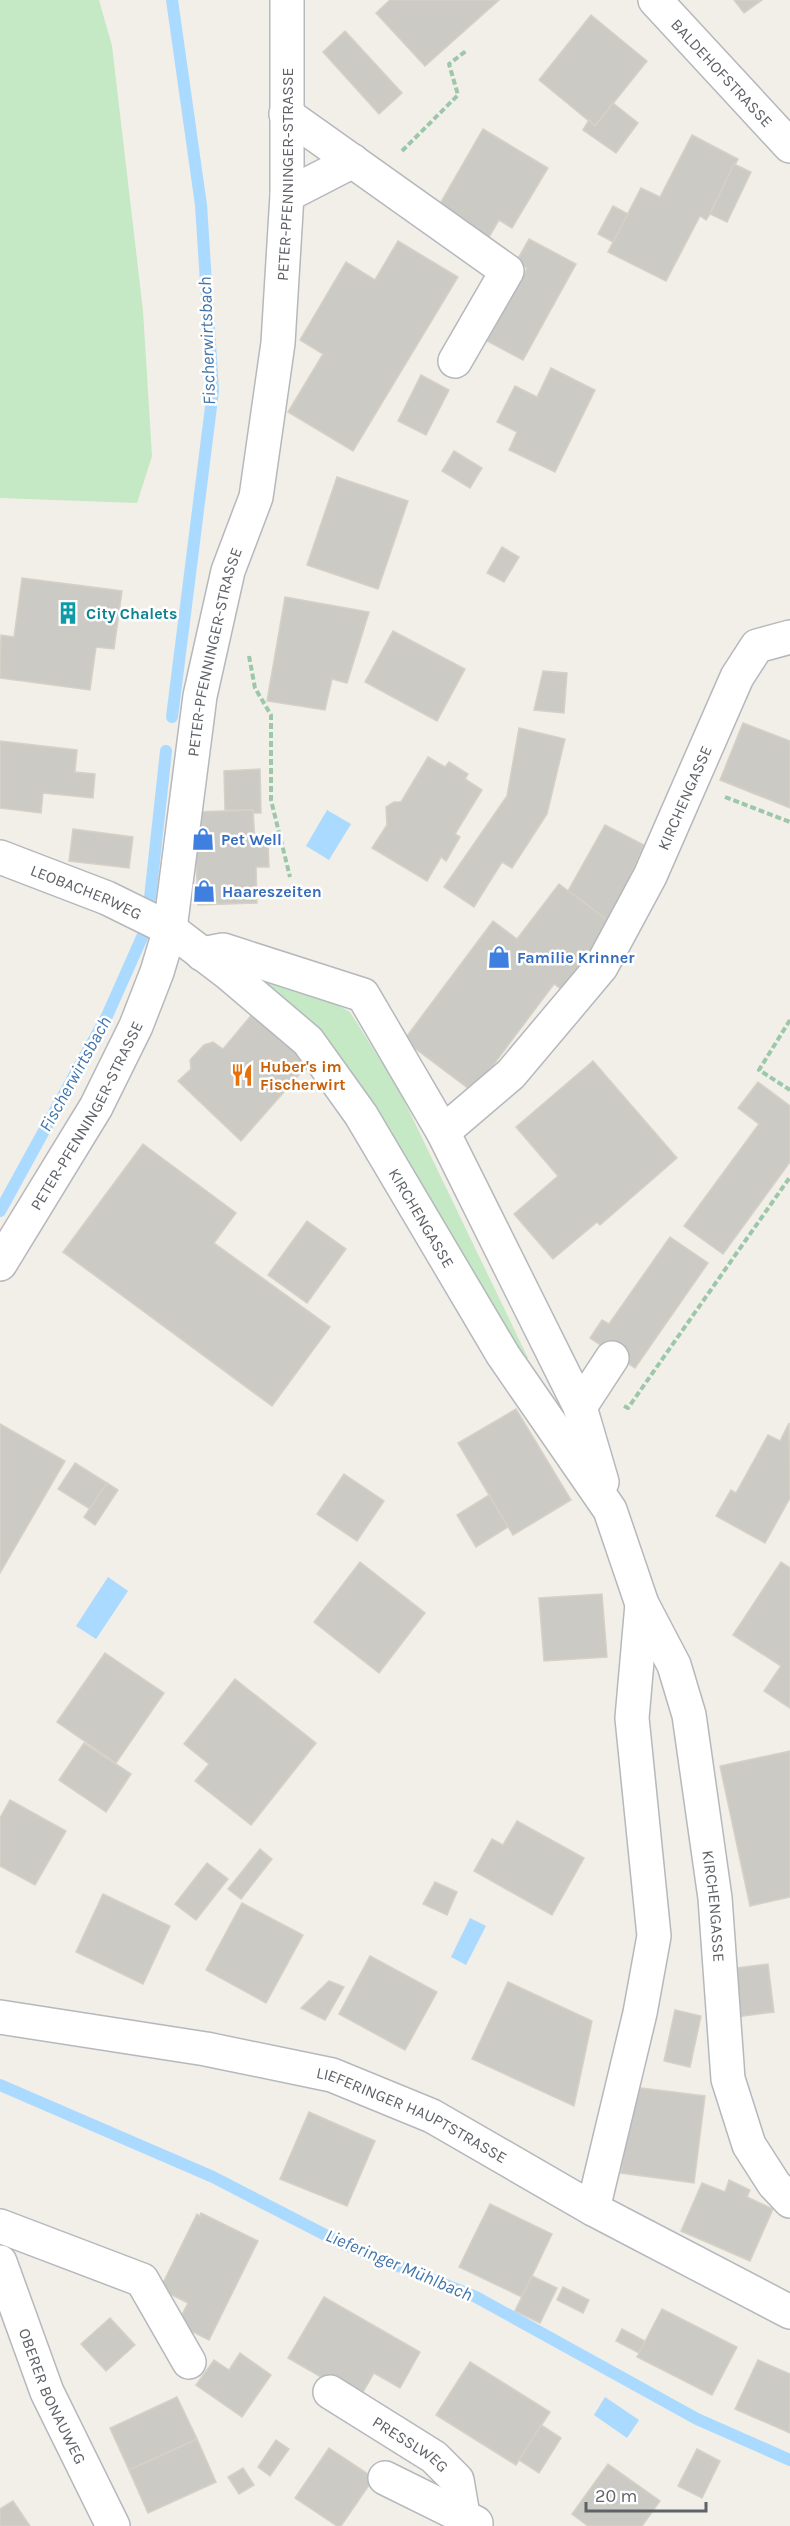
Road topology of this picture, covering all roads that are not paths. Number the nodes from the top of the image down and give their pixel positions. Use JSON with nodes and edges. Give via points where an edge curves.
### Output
{"nodes":[{"id":1,"x":287,"y":0,"type":"edge"},
{"id":2,"x":655,"y":0,"type":"edge"},
{"id":3,"x":286,"y":114,"type":"junction"},
{"id":4,"x":790,"y":146,"type":"edge"},
{"id":5,"x":353,"y":161,"type":"junction"},
{"id":6,"x":287,"y":195,"type":"junction"},
{"id":7,"x":455,"y":361,"type":"dead end"},
{"id":8,"x":790,"y":637,"type":"edge"},
{"id":9,"x":0,"y":857,"type":"edge"},
{"id":10,"x":170,"y":929,"type":"junction"},
{"id":11,"x":202,"y":954,"type":"junction"},
{"id":12,"x":443,"y":1132,"type":"junction"},
{"id":13,"x":0,"y":1264,"type":"edge"},
{"id":14,"x":612,"y":1358,"type":"dead end"},
{"id":15,"x":580,"y":1407,"type":"junction"},
{"id":16,"x":610,"y":1510,"type":"junction"},
{"id":17,"x":642,"y":1604,"type":"junction"},
{"id":18,"x":0,"y":2017,"type":"edge"},
{"id":19,"x":790,"y":2201,"type":"edge"},
{"id":20,"x":593,"y":2209,"type":"junction"},
{"id":21,"x":0,"y":2226,"type":"edge"},
{"id":22,"x":0,"y":2262,"type":"edge"},
{"id":23,"x":790,"y":2312,"type":"edge"},
{"id":24,"x":189,"y":2362,"type":"dead end"},
{"id":25,"x":330,"y":2392,"type":"dead end"},
{"id":26,"x":385,"y":2478,"type":"dead end"},
{"id":27,"x":472,"y":2521,"type":"edge"},
{"id":28,"x":113,"y":2526,"type":"edge"}],
"edges":[{"from":1,"to":3,"type":"street","name":"PETER-PFENNINGER-STRASSE"},
{"from":2,"to":4,"type":"street","name":"BALDEHOFSTRASSE"},
{"from":3,"to":5,"type":"street"},
{"from":3,"to":6,"type":"street","name":"PETER-PFENNINGER-STRASSE"},
{"from":5,"to":6,"type":"street"},
{"from":5,"to":7,"type":"street","via":[[507,271]]},
{"from":6,"to":10,"type":"street","name":"PETER-PFENNINGER-STRASSE","via":[[278,343],[256,497],[228,571],[200,696]]},
{"from":8,"to":12,"type":"street","name":"KIRCHENGASSE","via":[[756,646],[737,677],[650,876],[601,967],[511,1074]]},
{"from":9,"to":10,"type":"street","name":"LEOBACHERWEG","via":[[107,898]]},
{"from":10,"to":11,"type":"street","name":"KIRCHENGASSE"},
{"from":10,"to":13,"type":"street","name":"PETER-PFENNINGER-STRASSE","via":[[136,1026],[96,1107]]},
{"from":11,"to":12,"type":"street","name":"KIRCHENGASSE","via":[[223,950],[363,995]]},
{"from":11,"to":16,"type":"street","name":"KIRCHENGASSE","via":[[308,1041],[361,1115],[503,1355]]},
{"from":12,"to":15,"type":"street","name":"KIRCHENGASSE"},
{"from":14,"to":15,"type":"street"},
{"from":15,"to":16,"type":"street","name":"KIRCHENGASSE"},
{"from":16,"to":17,"type":"street","name":"KIRCHENGASSE"},
{"from":17,"to":19,"type":"street","name":"KIRCHENGASSE","via":[[674,1665],[689,1715],[715,1898],[728,2079],[749,2145]]},
{"from":17,"to":20,"type":"street","name":"KIRCHENGASSE","via":[[632,1718],[654,1936],[640,2013]]},
{"from":18,"to":20,"type":"street","name":"LIEFERINGER HAUPTSTRASSE","via":[[206,2049],[332,2075],[432,2116]]},
{"from":20,"to":23,"type":"street","name":"LIEFERINGER HAUPTSTRASSE"},
{"from":21,"to":24,"type":"street","via":[[142,2280]]},
{"from":22,"to":28,"type":"street","name":"OBERER BONAUWEG","via":[[47,2392]]},
{"from":25,"to":27,"type":"street","name":"PRESSLWEG","via":[[435,2457],[457,2480]]},
{"from":26,"to":27,"type":"street","name":"PRESSLWEG"}]}
